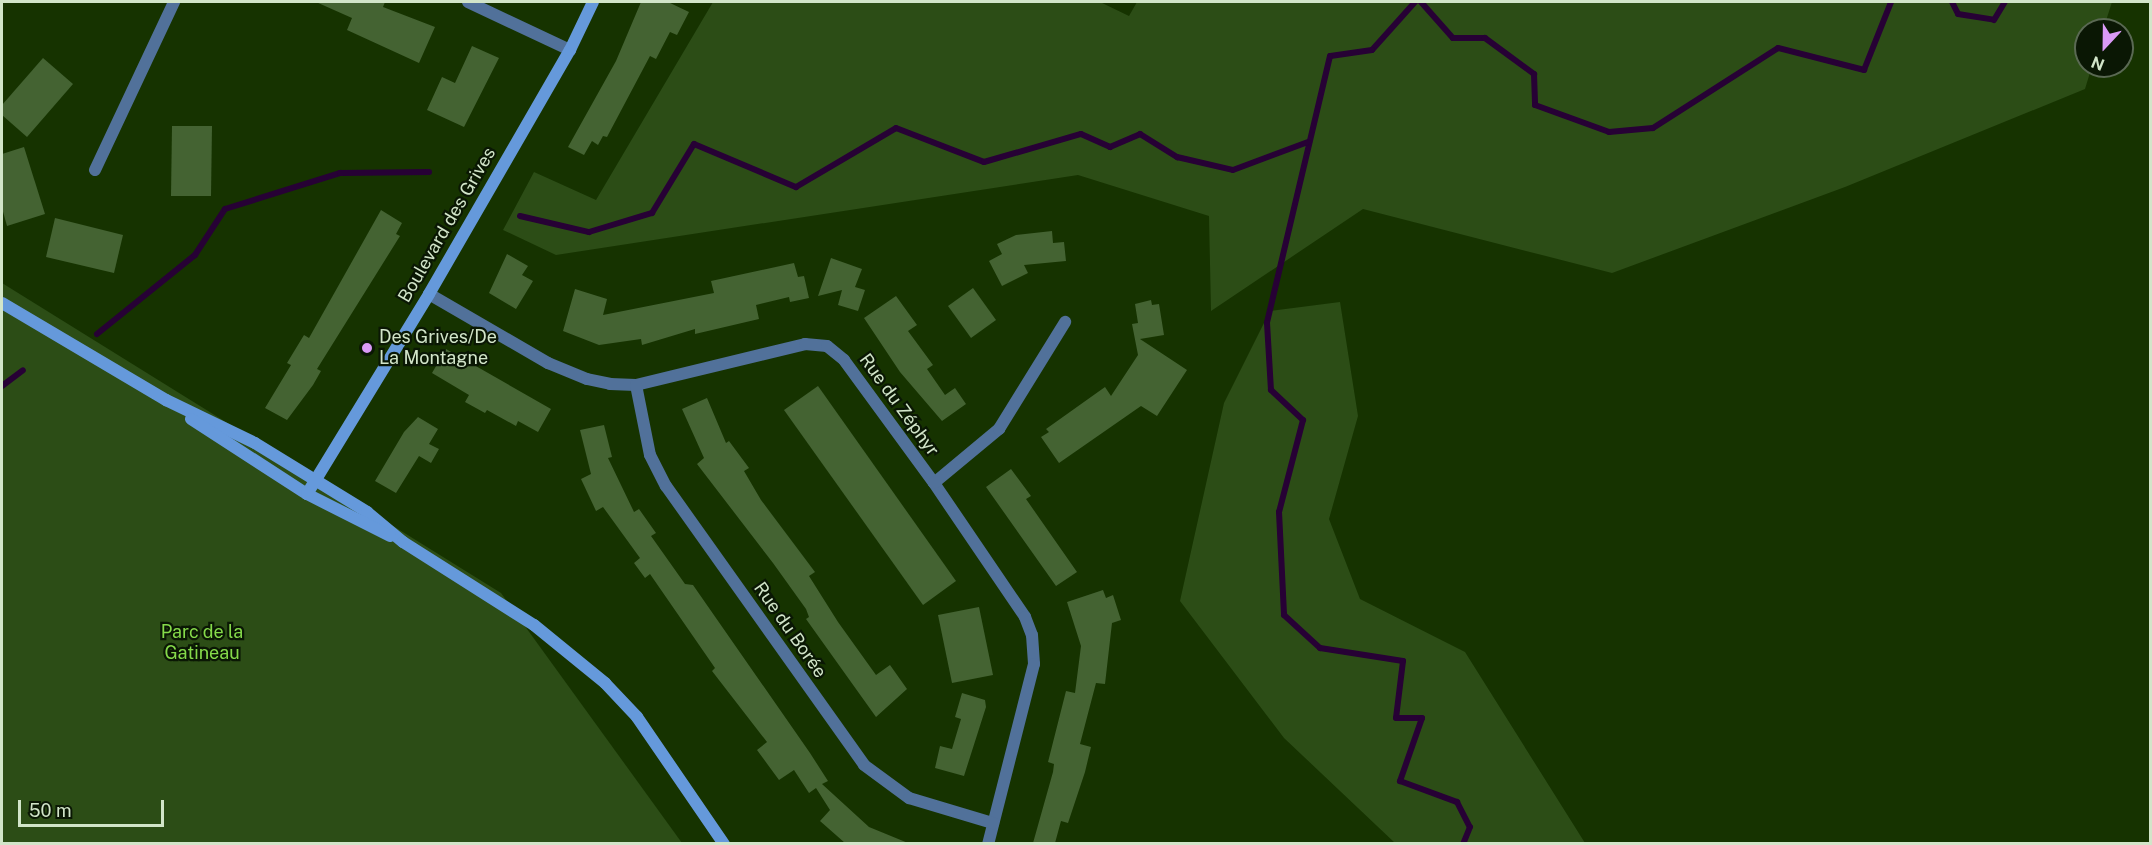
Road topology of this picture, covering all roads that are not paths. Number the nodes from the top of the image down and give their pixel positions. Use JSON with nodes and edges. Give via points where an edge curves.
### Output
{"nodes":[{"id":1,"x":174,"y":2,"type":"edge"},
{"id":2,"x":468,"y":2,"type":"edge"},
{"id":3,"x":593,"y":2,"type":"edge"},
{"id":4,"x":570,"y":50,"type":"junction"},
{"id":5,"x":95,"y":170,"type":"dead end"},
{"id":6,"x":429,"y":294,"type":"junction"},
{"id":7,"x":2,"y":303,"type":"edge"},
{"id":8,"x":1065,"y":322,"type":"dead end"},
{"id":9,"x":636,"y":385,"type":"junction"},
{"id":10,"x":166,"y":400,"type":"junction"},
{"id":11,"x":315,"y":480,"type":"junction"},
{"id":12,"x":934,"y":483,"type":"junction"},
{"id":13,"x":307,"y":494,"type":"junction"},
{"id":14,"x":403,"y":542,"type":"junction"},
{"id":15,"x":993,"y":823,"type":"junction"},
{"id":16,"x":724,"y":843,"type":"edge"},
{"id":17,"x":988,"y":843,"type":"edge"}],
"edges":[{"from":1,"to":5,"type":"street"},
{"from":2,"to":4,"type":"street"},
{"from":3,"to":4,"type":"street","name":"Boulevard des Grives"},
{"from":4,"to":6,"type":"street","name":"Boulevard des Grives"},
{"from":6,"to":9,"type":"street","name":"Rue du Zéphyr","via":[[569,373],[610,384]]},
{"from":6,"to":11,"type":"street","name":"Boulevard des Grives"},
{"from":7,"to":10,"type":"street"},
{"from":8,"to":12,"type":"street","via":[[999,429]]},
{"from":9,"to":12,"type":"street","name":"Rue du Zéphyr","via":[[805,344],[827,346],[844,360]]},
{"from":9,"to":15,"type":"street","name":"Rue du Borée","via":[[650,455],[666,486],[864,765],[909,798]]},
{"from":10,"to":11,"type":"street","via":[[255,443]]},
{"from":10,"to":13,"type":"street","via":[[233,449]]},
{"from":11,"to":13,"type":"street","name":"Boulevard des Grives"},
{"from":11,"to":14,"type":"street","via":[[367,512]]},
{"from":12,"to":15,"type":"street","name":"Rue du Zéphyr","via":[[1025,617],[1032,635],[1034,664]]},
{"from":13,"to":14,"type":"street"},
{"from":14,"to":16,"type":"street","via":[[534,625],[605,683],[654,738]]},
{"from":15,"to":17,"type":"street","name":"Rue du Zéphyr"}]}
